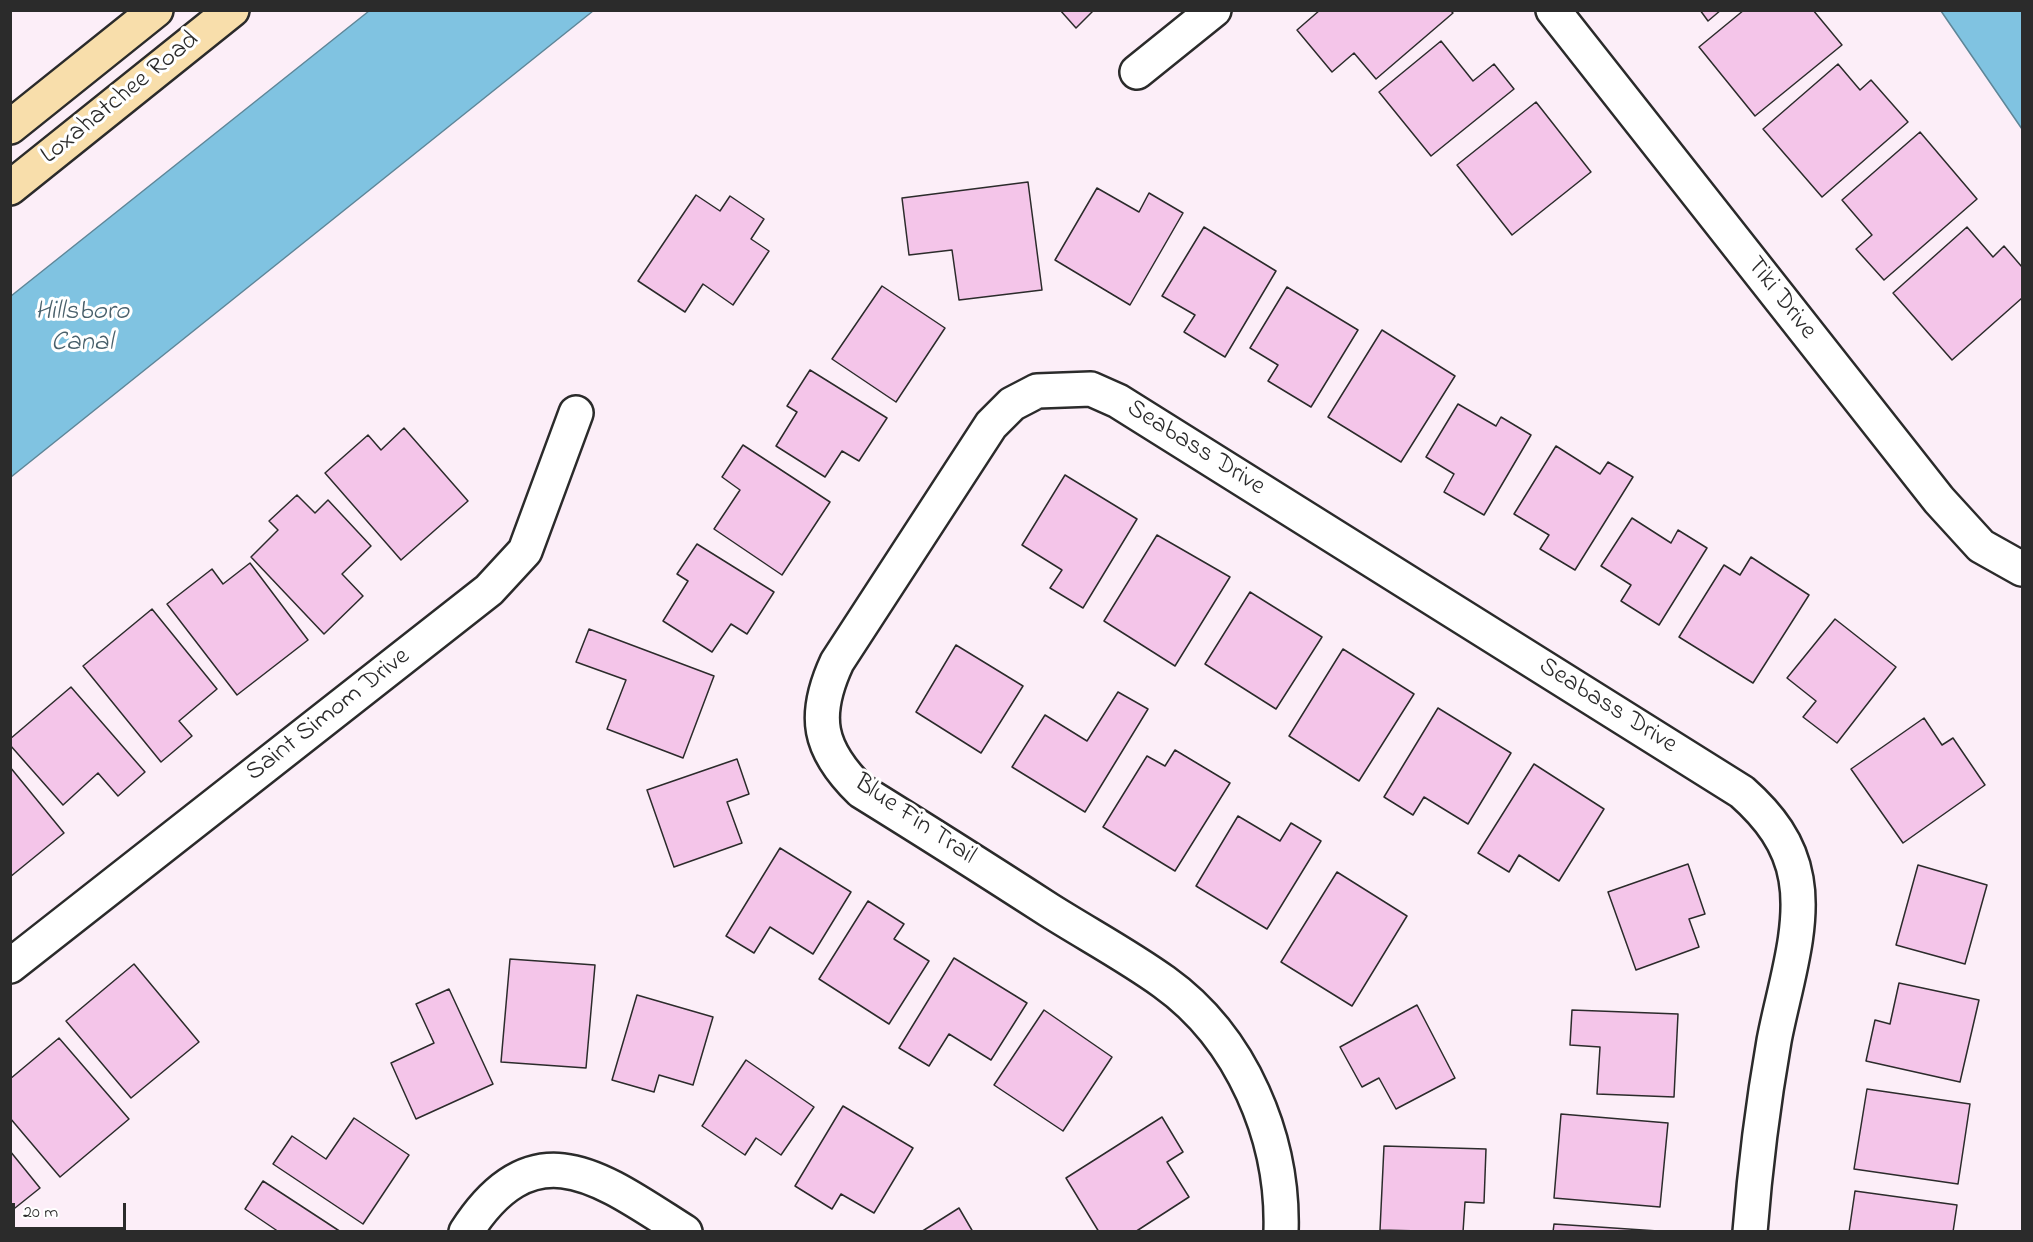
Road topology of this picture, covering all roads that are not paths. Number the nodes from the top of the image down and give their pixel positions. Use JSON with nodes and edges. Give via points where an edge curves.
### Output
{"nodes":[{"id":1,"x":156,"y":10,"type":"edge"},
{"id":2,"x":232,"y":10,"type":"edge"},
{"id":3,"x":1214,"y":10,"type":"edge"},
{"id":4,"x":1553,"y":10,"type":"edge"},
{"id":5,"x":1137,"y":72,"type":"dead end"},
{"id":6,"x":10,"y":127,"type":"edge"},
{"id":7,"x":10,"y":188,"type":"edge"},
{"id":8,"x":1077,"y":390,"type":"joint"},
{"id":9,"x":576,"y":412,"type":"dead end"},
{"id":10,"x":2022,"y":569,"type":"edge"},
{"id":11,"x":10,"y":966,"type":"edge"},
{"id":12,"x":466,"y":1232,"type":"edge"},
{"id":13,"x":685,"y":1232,"type":"edge"},
{"id":14,"x":1281,"y":1232,"type":"edge"},
{"id":15,"x":1750,"y":1232,"type":"edge"}],
"edges":[{"from":1,"to":6,"type":"main road","name":"Loxahatchee Road"},
{"from":2,"to":7,"type":"main road","name":"Loxahatchee Road"},
{"from":3,"to":5,"type":"street"},
{"from":4,"to":10,"type":"street","name":"Tiki Drive","via":[[1939,500],[1981,546]]},
{"from":8,"to":14,"type":"street","name":"Blue Fin Trail","via":[[1037,391],[1012,404],[991,425],[837,662],[825,688],[821,717],[827,745],[841,771],[861,791],[1165,983],[1212,1026],[1261,1108],[1275,1157]]},
{"from":8,"to":15,"type":"street","name":"Seabass Drive","via":[[1091,389],[1118,401],[1742,792],[1762,810],[1790,855],[1798,906],[1774,1043]]},
{"from":9,"to":11,"type":"street","name":"Saint Simom Drive","via":[[525,551],[489,590]]},
{"from":12,"to":13,"type":"street","via":[[497,1192],[522,1177],[550,1170],[579,1172],[606,1182]]}]}
